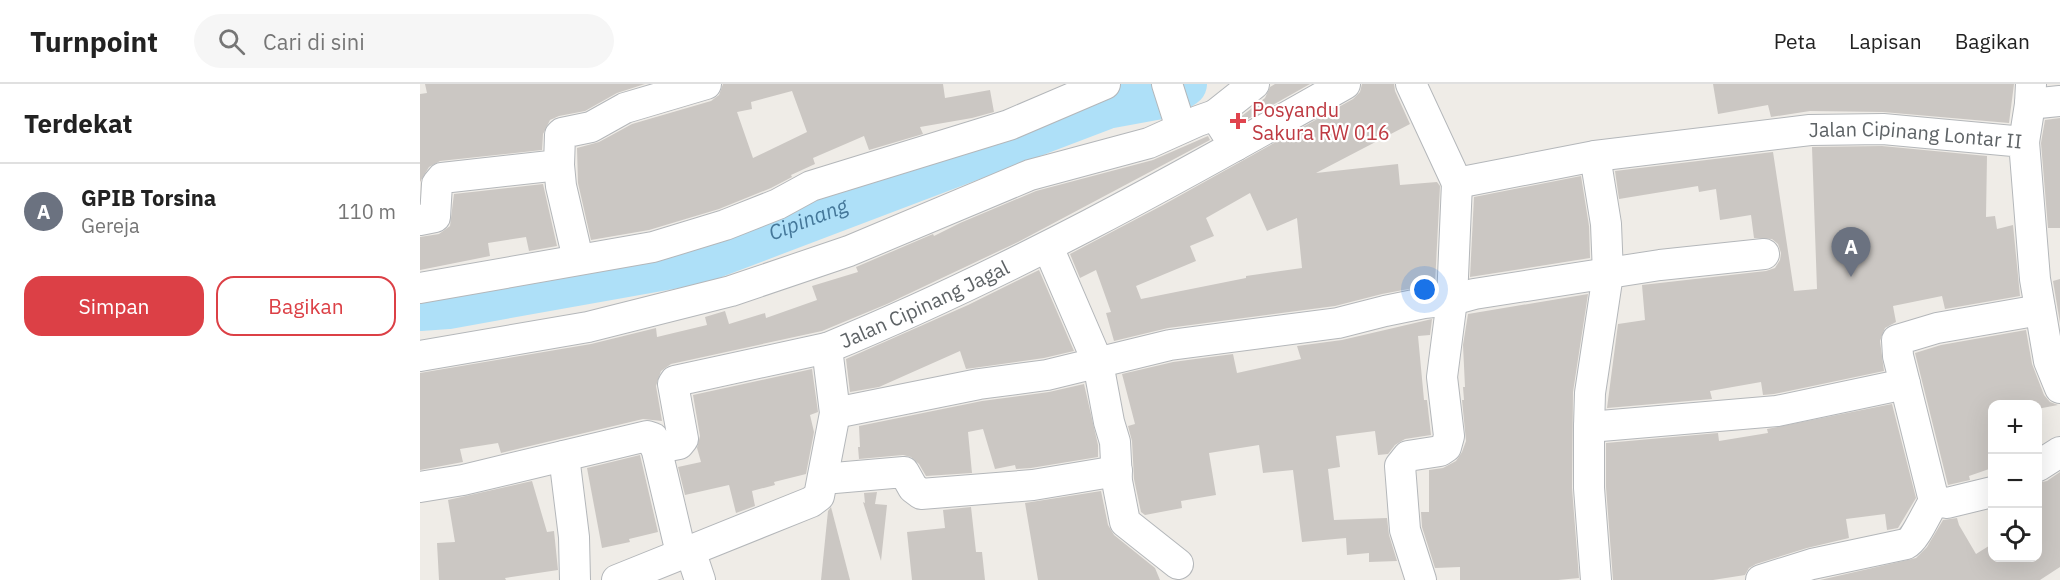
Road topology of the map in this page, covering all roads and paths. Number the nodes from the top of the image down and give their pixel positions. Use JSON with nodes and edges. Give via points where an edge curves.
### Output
{"nodes":[{"id":1,"x":706,"y":84,"type":"edge"},
{"id":2,"x":1106,"y":84,"type":"edge"},
{"id":3,"x":1254,"y":84,"type":"edge"},
{"id":4,"x":1345,"y":84,"type":"edge"},
{"id":5,"x":1411,"y":84,"type":"edge"},
{"id":6,"x":2030,"y":94,"type":"edge"},
{"id":7,"x":2060,"y":101,"type":"edge"},
{"id":8,"x":1174,"y":107,"type":"edge"},
{"id":9,"x":1215,"y":115,"type":"junction"},
{"id":10,"x":2024,"y":142,"type":"junction"},
{"id":11,"x":1235,"y":146,"type":"junction"},
{"id":12,"x":1594,"y":156,"type":"junction"},
{"id":13,"x":559,"y":165,"type":"junction"},
{"id":14,"x":1457,"y":183,"type":"junction"},
{"id":15,"x":420,"y":220,"type":"edge"},
{"id":16,"x":1048,"y":247,"type":"junction"},
{"id":17,"x":1764,"y":254,"type":"dead end"},
{"id":18,"x":578,"y":259,"type":"junction"},
{"id":19,"x":1608,"y":274,"type":"junction"},
{"id":20,"x":2048,"y":277,"type":"edge"},
{"id":21,"x":420,"y":288,"type":"edge"},
{"id":22,"x":1452,"y":300,"type":"junction"},
{"id":23,"x":2040,"y":310,"type":"junction"},
{"id":24,"x":827,"y":348,"type":"junction"},
{"id":25,"x":420,"y":356,"type":"edge"},
{"id":26,"x":1098,"y":363,"type":"junction"},
{"id":27,"x":1905,"y":384,"type":"junction"},
{"id":28,"x":2060,"y":388,"type":"edge"},
{"id":29,"x":835,"y":413,"type":"junction"},
{"id":30,"x":1588,"y":427,"type":"junction"},
{"id":31,"x":656,"y":447,"type":"junction"},
{"id":32,"x":2060,"y":452,"type":"edge"},
{"id":33,"x":564,"y":456,"type":"junction"},
{"id":34,"x":2042,"y":463,"type":"edge"},
{"id":35,"x":1117,"y":471,"type":"junction"},
{"id":36,"x":823,"y":479,"type":"junction"},
{"id":37,"x":420,"y":487,"type":"edge"},
{"id":38,"x":1988,"y":493,"type":"edge"},
{"id":39,"x":1934,"y":501,"type":"junction"},
{"id":40,"x":686,"y":552,"type":"junction"},
{"id":41,"x":1178,"y":564,"type":"dead end"},
{"id":42,"x":575,"y":580,"type":"edge"},
{"id":43,"x":617,"y":580,"type":"edge"},
{"id":44,"x":700,"y":580,"type":"edge"},
{"id":45,"x":1421,"y":580,"type":"edge"},
{"id":46,"x":1596,"y":580,"type":"edge"},
{"id":47,"x":1762,"y":580,"type":"edge"}],
"edges":[{"from":1,"to":13,"type":"street","via":[[626,108],[591,127],[562,133]]},
{"from":2,"to":18,"type":"street","via":[[1009,125],[811,186],[725,225],[653,247]]},
{"from":3,"to":9,"type":"street"},
{"from":4,"to":11,"type":"street","name":"Jalan Cipinang Jagal"},
{"from":5,"to":14,"type":"street"},
{"from":6,"to":7,"type":"street"},
{"from":6,"to":10,"type":"street"},
{"from":8,"to":9,"type":"street"},
{"from":8,"to":25,"type":"street","via":[[1149,143],[1030,175],[849,251],[731,291],[588,327]]},
{"from":9,"to":11,"type":"street"},
{"from":10,"to":12,"type":"street","name":"Jalan Cipinang Lontar II","via":[[1884,129],[1810,130]]},
{"from":10,"to":20,"type":"street","name":"Jalan Cipinang Lontar II"},
{"from":11,"to":16,"type":"street","name":"Jalan Cipinang Jagal"},
{"from":12,"to":14,"type":"street","name":"Jalan Cipinang Lontar II"},
{"from":12,"to":19,"type":"street","via":[[1606,224]]},
{"from":13,"to":15,"type":"street","via":[[442,178],[437,184],[435,217]]},
{"from":13,"to":18,"type":"street"},
{"from":14,"to":22,"type":"street"},
{"from":16,"to":24,"type":"street","name":"Jalan Cipinang Jagal","via":[[896,320]]},
{"from":16,"to":26,"type":"street"},
{"from":17,"to":19,"type":"street"},
{"from":18,"to":21,"type":"street"},
{"from":19,"to":22,"type":"street"},
{"from":19,"to":30,"type":"street"},
{"from":20,"to":23,"type":"street","name":"Jalan Cipinang Lontar II"},
{"from":22,"to":26,"type":"street","via":[[1338,323],[1170,345]]},
{"from":22,"to":45,"type":"street","via":[[1442,376],[1449,436],[1446,447],[1408,456],[1400,466],[1405,530]]},
{"from":23,"to":27,"type":"street","via":[[1937,328],[1897,340]]},
{"from":23,"to":28,"type":"street","name":"Jalan Cipinang Lontar II","via":[[2050,368]]},
{"from":24,"to":29,"type":"street","name":"Jalan Cipinang Jagal"},
{"from":24,"to":31,"type":"street","via":[[675,381],[682,440],[679,444]]},
{"from":26,"to":29,"type":"street"},
{"from":26,"to":35,"type":"street","via":[[1115,442]]},
{"from":27,"to":30,"type":"street","via":[[1777,411]]},
{"from":27,"to":39,"type":"street"},
{"from":29,"to":36,"type":"street","name":"Jalan Cipinang Jagal"},
{"from":30,"to":46,"type":"street"},
{"from":31,"to":33,"type":"street","via":[[653,438],[647,436]]},
{"from":31,"to":40,"type":"street"},
{"from":32,"to":34,"type":"street"},
{"from":33,"to":37,"type":"street"},
{"from":33,"to":42,"type":"street"},
{"from":35,"to":36,"type":"street","via":[[1033,485],[921,494],[903,472]]},
{"from":35,"to":41,"type":"street","via":[[1125,522]]},
{"from":36,"to":40,"type":"street","name":"Jalan Cipinang Jagal","via":[[819,496],[812,502]]},
{"from":38,"to":39,"type":"street"},
{"from":39,"to":47,"type":"street","via":[[1913,541]]},
{"from":40,"to":43,"type":"street","name":"Jalan Cipinang Jagal"},
{"from":40,"to":44,"type":"street"}]}
